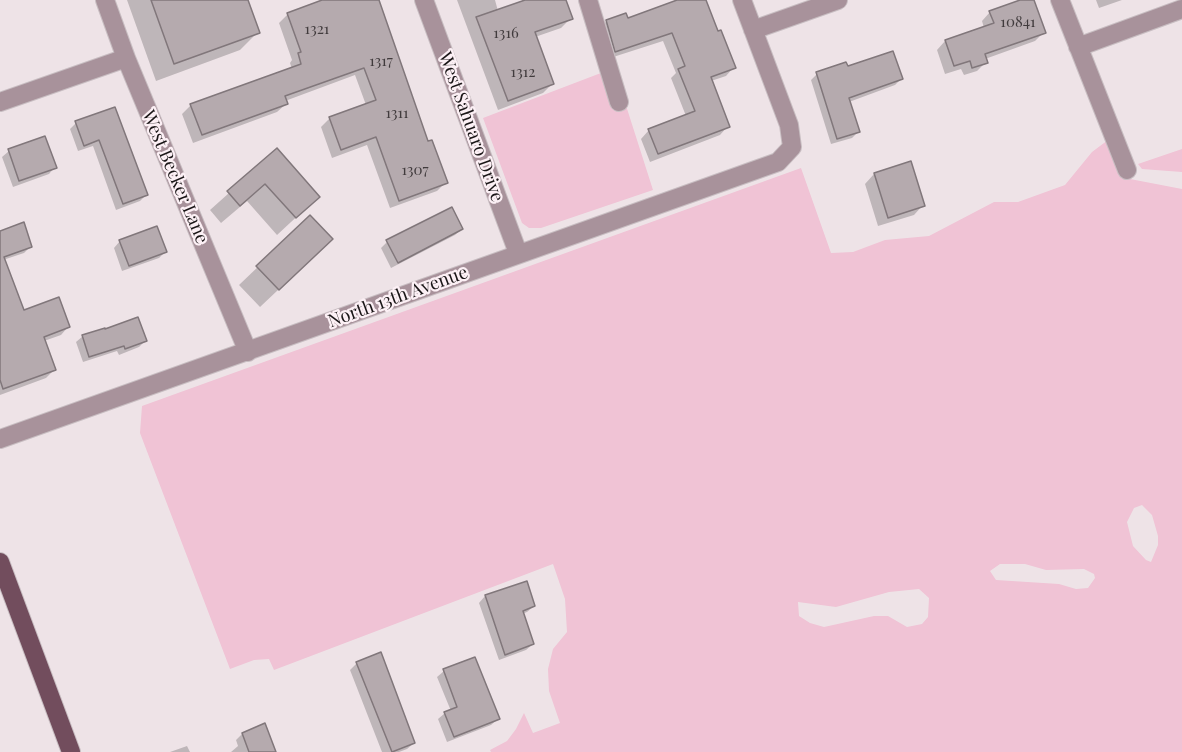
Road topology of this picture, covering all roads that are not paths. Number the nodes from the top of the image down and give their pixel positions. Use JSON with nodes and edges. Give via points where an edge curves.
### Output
{"nodes":[{"id":1,"x":105,"y":0,"type":"edge"},
{"id":2,"x":424,"y":0,"type":"edge"},
{"id":3,"x":588,"y":0,"type":"edge"},
{"id":4,"x":742,"y":0,"type":"edge"},
{"id":5,"x":838,"y":0,"type":"edge"},
{"id":6,"x":1060,"y":0,"type":"edge"},
{"id":7,"x":1182,"y":9,"type":"edge"},
{"id":8,"x":753,"y":30,"type":"junction"},
{"id":9,"x":1078,"y":47,"type":"junction"},
{"id":10,"x":126,"y":58,"type":"junction"},
{"id":11,"x":0,"y":102,"type":"edge"},
{"id":12,"x":619,"y":102,"type":"dead end"},
{"id":13,"x":1126,"y":170,"type":"dead end"},
{"id":14,"x":518,"y":253,"type":"junction"},
{"id":15,"x":248,"y":352,"type":"junction"},
{"id":16,"x":0,"y":439,"type":"edge"},
{"id":17,"x":0,"y":562,"type":"edge"},
{"id":18,"x":71,"y":752,"type":"edge"}],
"edges":[{"from":1,"to":10,"type":"street","name":"West Becker Lane"},
{"from":2,"to":14,"type":"street","name":"West Sahuaro Drive"},
{"from":3,"to":12,"type":"street"},
{"from":4,"to":8,"type":"street"},
{"from":5,"to":8,"type":"street"},
{"from":6,"to":9,"type":"street"},
{"from":7,"to":9,"type":"street"},
{"from":8,"to":14,"type":"street","name":"North 13th Avenue","via":[[789,125],[792,147],[778,162]]},
{"from":9,"to":13,"type":"street"},
{"from":10,"to":11,"type":"street"},
{"from":10,"to":15,"type":"street","name":"West Becker Lane"},
{"from":14,"to":15,"type":"street","name":"North 13th Avenue"},
{"from":15,"to":16,"type":"street","name":"North 13th Avenue"},
{"from":17,"to":18,"type":"main road"}]}
